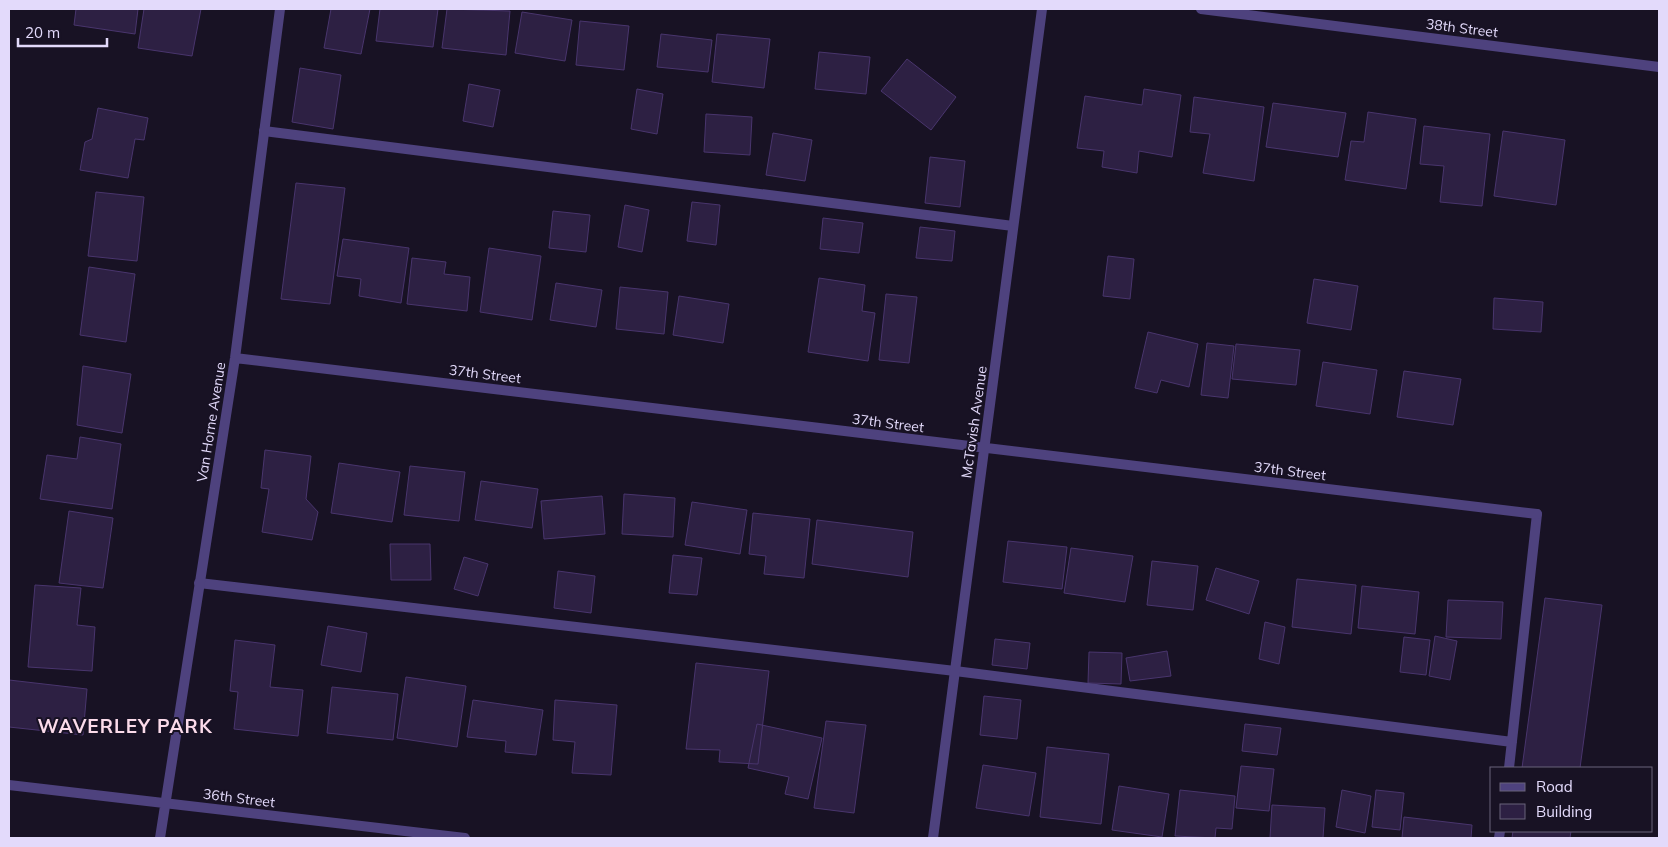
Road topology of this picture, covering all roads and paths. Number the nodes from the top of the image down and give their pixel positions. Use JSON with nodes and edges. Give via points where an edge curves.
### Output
{"nodes":[{"id":1,"x":280,"y":9,"type":"edge"},
{"id":2,"x":1042,"y":9,"type":"edge"},
{"id":3,"x":1201,"y":9,"type":"edge"},
{"id":4,"x":1659,"y":67,"type":"edge"},
{"id":5,"x":264,"y":132,"type":"junction"},
{"id":6,"x":1013,"y":226,"type":"junction"},
{"id":7,"x":235,"y":358,"type":"junction"},
{"id":8,"x":984,"y":448,"type":"junction"},
{"id":9,"x":199,"y":582,"type":"junction"},
{"id":10,"x":955,"y":672,"type":"junction"},
{"id":11,"x":1512,"y":742,"type":"junction"},
{"id":12,"x":1509,"y":767,"type":"edge"},
{"id":13,"x":9,"y":785,"type":"edge"},
{"id":14,"x":164,"y":803,"type":"junction"},
{"id":15,"x":160,"y":838,"type":"edge"},
{"id":16,"x":465,"y":838,"type":"edge"},
{"id":17,"x":933,"y":838,"type":"edge"}],
"edges":[{"from":1,"to":5,"type":"street","name":"Van Horne Avenue"},
{"from":2,"to":6,"type":"street","name":"McTavish Avenue"},
{"from":3,"to":4,"type":"street","name":"38th Street"},
{"from":5,"to":6,"type":"street"},
{"from":5,"to":7,"type":"street","name":"Van Horne Avenue"},
{"from":6,"to":8,"type":"street","name":"McTavish Avenue"},
{"from":7,"to":8,"type":"street","name":"37th Street"},
{"from":7,"to":9,"type":"street","name":"Van Horne Avenue"},
{"from":8,"to":10,"type":"street","name":"McTavish Avenue"},
{"from":8,"to":11,"type":"street","name":"37th Street","via":[[1537,514]]},
{"from":9,"to":10,"type":"street"},
{"from":9,"to":14,"type":"street","name":"Van Horne Avenue"},
{"from":10,"to":11,"type":"street"},
{"from":10,"to":17,"type":"street","name":"McTavish Avenue"},
{"from":11,"to":12,"type":"street"},
{"from":13,"to":14,"type":"street","name":"36th Street"},
{"from":14,"to":15,"type":"street","name":"Van Horne Avenue"},
{"from":14,"to":16,"type":"street","name":"36th Street"}]}
